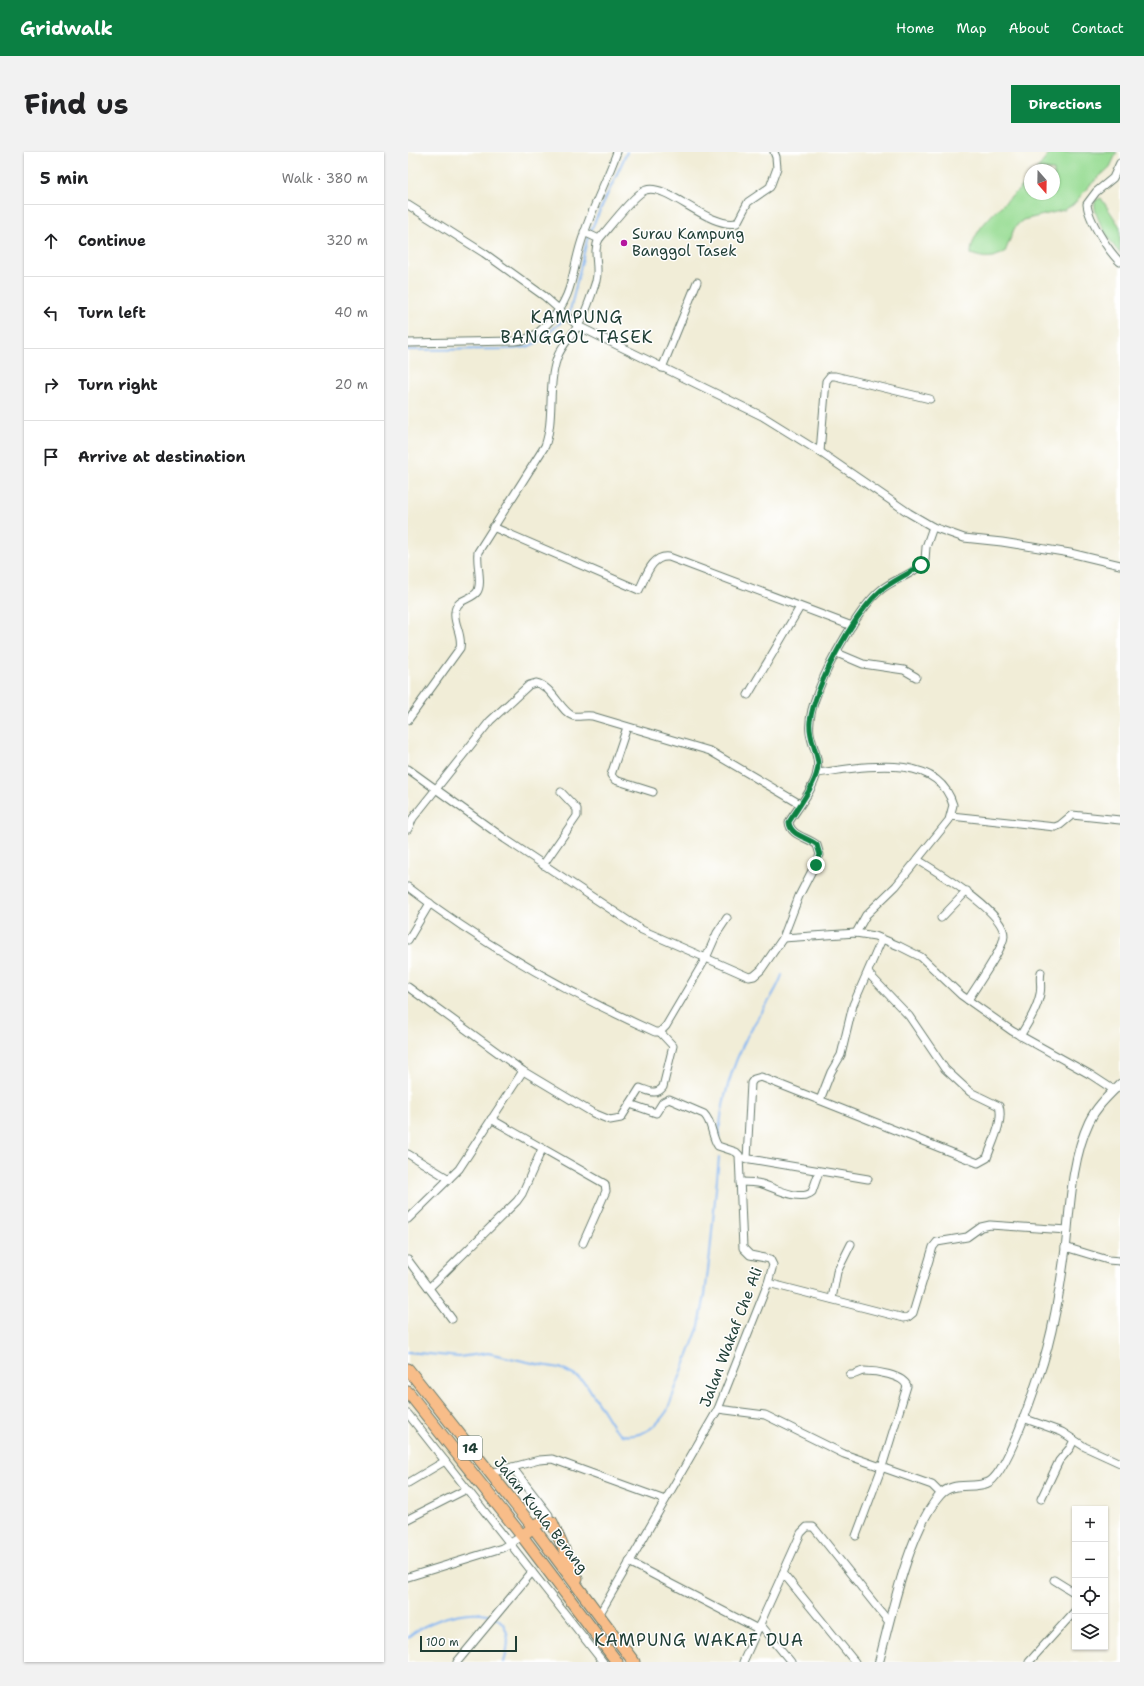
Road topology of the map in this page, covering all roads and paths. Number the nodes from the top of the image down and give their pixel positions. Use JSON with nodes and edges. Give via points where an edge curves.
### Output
{"nodes":[{"id":1,"x":618,"y":152,"type":"edge"},
{"id":2,"x":774,"y":152,"type":"edge"},
{"id":3,"x":1120,"y":163,"type":"edge"},
{"id":4,"x":408,"y":205,"type":"edge"},
{"id":5,"x":585,"y":233,"type":"junction"},
{"id":6,"x":597,"y":238,"type":"junction"},
{"id":7,"x":1120,"y":262,"type":"edge"},
{"id":8,"x":696,"y":282,"type":"dead end"},
{"id":9,"x":561,"y":312,"type":"junction"},
{"id":10,"x":577,"y":325,"type":"junction"},
{"id":11,"x":408,"y":343,"type":"edge"},
{"id":12,"x":662,"y":368,"type":"junction"},
{"id":13,"x":930,"y":399,"type":"dead end"},
{"id":14,"x":820,"y":452,"type":"junction"},
{"id":15,"x":493,"y":527,"type":"junction"},
{"id":16,"x":933,"y":527,"type":"junction"},
{"id":17,"x":1120,"y":565,"type":"edge"},
{"id":18,"x":800,"y":607,"type":"junction"},
{"id":19,"x":852,"y":626,"type":"junction"},
{"id":20,"x":837,"y":652,"type":"junction"},
{"id":21,"x":916,"y":677,"type":"dead end"},
{"id":22,"x":748,"y":696,"type":"dead end"},
{"id":23,"x":408,"y":720,"type":"edge"},
{"id":24,"x":628,"y":727,"type":"junction"},
{"id":25,"x":408,"y":769,"type":"edge"},
{"id":26,"x":817,"y":773,"type":"junction"},
{"id":27,"x":435,"y":789,"type":"junction"},
{"id":28,"x":561,"y":792,"type":"dead end"},
{"id":29,"x":653,"y":792,"type":"dead end"},
{"id":30,"x":800,"y":804,"type":"junction"},
{"id":31,"x":951,"y":816,"type":"junction"},
{"id":32,"x":409,"y":820,"type":"edge"},
{"id":33,"x":1120,"y":820,"type":"edge"},
{"id":34,"x":408,"y":829,"type":"edge"},
{"id":35,"x":918,"y":860,"type":"junction"},
{"id":36,"x":543,"y":865,"type":"junction"},
{"id":37,"x":408,"y":886,"type":"edge"},
{"id":38,"x":966,"y":891,"type":"junction"},
{"id":39,"x":430,"y":903,"type":"junction"},
{"id":40,"x":727,"y":918,"type":"dead end"},
{"id":41,"x":941,"y":918,"type":"dead end"},
{"id":42,"x":856,"y":934,"type":"junction"},
{"id":43,"x":783,"y":938,"type":"junction"},
{"id":44,"x":882,"y":939,"type":"junction"},
{"id":45,"x":408,"y":940,"type":"edge"},
{"id":46,"x":706,"y":958,"type":"junction"},
{"id":47,"x":1041,"y":972,"type":"dead end"},
{"id":48,"x":868,"y":973,"type":"junction"},
{"id":49,"x":408,"y":987,"type":"edge"},
{"id":50,"x":968,"y":1000,"type":"junction"},
{"id":51,"x":660,"y":1032,"type":"junction"},
{"id":52,"x":1020,"y":1036,"type":"junction"},
{"id":53,"x":523,"y":1071,"type":"junction"},
{"id":54,"x":1120,"y":1084,"type":"edge"},
{"id":55,"x":1114,"y":1090,"type":"junction"},
{"id":56,"x":820,"y":1100,"type":"junction"},
{"id":57,"x":630,"y":1104,"type":"junction"},
{"id":58,"x":491,"y":1119,"type":"junction"},
{"id":59,"x":542,"y":1149,"type":"junction"},
{"id":60,"x":408,"y":1154,"type":"edge"},
{"id":61,"x":743,"y":1158,"type":"junction"},
{"id":62,"x":819,"y":1172,"type":"junction"},
{"id":63,"x":449,"y":1179,"type":"junction"},
{"id":64,"x":868,"y":1179,"type":"dead end"},
{"id":65,"x":740,"y":1182,"type":"junction"},
{"id":66,"x":408,"y":1219,"type":"edge"},
{"id":67,"x":1067,"y":1230,"type":"junction"},
{"id":68,"x":583,"y":1243,"type":"dead end"},
{"id":69,"x":852,"y":1244,"type":"dead end"},
{"id":70,"x":1065,"y":1247,"type":"junction"},
{"id":71,"x":408,"y":1260,"type":"edge"},
{"id":72,"x":1120,"y":1261,"type":"edge"},
{"id":73,"x":768,"y":1283,"type":"junction"},
{"id":74,"x":429,"y":1288,"type":"junction"},
{"id":75,"x":832,"y":1299,"type":"junction"},
{"id":76,"x":452,"y":1319,"type":"dead end"},
{"id":77,"x":408,"y":1369,"type":"edge"},
{"id":78,"x":850,"y":1375,"type":"dead end"},
{"id":79,"x":409,"y":1396,"type":"edge"},
{"id":80,"x":718,"y":1409,"type":"junction"},
{"id":81,"x":408,"y":1414,"type":"edge"},
{"id":82,"x":1023,"y":1418,"type":"junction"},
{"id":83,"x":1074,"y":1440,"type":"junction"},
{"id":84,"x":445,"y":1461,"type":"junction"},
{"id":85,"x":1120,"y":1463,"type":"edge"},
{"id":86,"x":512,"y":1467,"type":"junction"},
{"id":87,"x":882,"y":1467,"type":"junction"},
{"id":88,"x":490,"y":1473,"type":"junction"},
{"id":89,"x":408,"y":1483,"type":"edge"},
{"id":90,"x":467,"y":1489,"type":"junction"},
{"id":91,"x":941,"y":1494,"type":"junction"},
{"id":92,"x":1041,"y":1499,"type":"dead end"},
{"id":93,"x":665,"y":1500,"type":"junction"},
{"id":94,"x":408,"y":1519,"type":"edge"},
{"id":95,"x":549,"y":1520,"type":"junction"},
{"id":96,"x":533,"y":1527,"type":"junction"},
{"id":97,"x":522,"y":1536,"type":"junction"},
{"id":98,"x":856,"y":1536,"type":"dead end"},
{"id":99,"x":511,"y":1544,"type":"junction"},
{"id":100,"x":629,"y":1562,"type":"junction"},
{"id":101,"x":532,"y":1572,"type":"junction"},
{"id":102,"x":783,"y":1573,"type":"junction"},
{"id":103,"x":408,"y":1577,"type":"edge"},
{"id":104,"x":1054,"y":1580,"type":"dead end"},
{"id":105,"x":1072,"y":1591,"type":"edge"},
{"id":106,"x":583,"y":1593,"type":"junction"},
{"id":107,"x":1072,"y":1614,"type":"edge"},
{"id":108,"x":599,"y":1615,"type":"junction"},
{"id":109,"x":889,"y":1622,"type":"junction"},
{"id":110,"x":759,"y":1627,"type":"junction"},
{"id":111,"x":597,"y":1659,"type":"edge"},
{"id":112,"x":457,"y":1662,"type":"edge"},
{"id":113,"x":603,"y":1662,"type":"edge"},
{"id":114,"x":616,"y":1662,"type":"edge"},
{"id":115,"x":634,"y":1662,"type":"edge"},
{"id":116,"x":743,"y":1662,"type":"edge"},
{"id":117,"x":791,"y":1662,"type":"edge"},
{"id":118,"x":855,"y":1662,"type":"edge"},
{"id":119,"x":879,"y":1662,"type":"edge"},
{"id":120,"x":1029,"y":1662,"type":"edge"}],
"edges":[{"from":1,"to":5,"type":"street"},
{"from":2,"to":6,"type":"street","via":[[777,168],[770,187],[748,202],[738,223],[730,224],[716,219],[658,190],[647,190],[637,196]]},
{"from":3,"to":7,"type":"street","via":[[1111,181],[1096,192],[1087,204],[1088,212],[1110,252]]},
{"from":4,"to":9,"type":"street","via":[[484,253],[544,296]]},
{"from":5,"to":6,"type":"street"},
{"from":5,"to":9,"type":"street"},
{"from":6,"to":10,"type":"street","via":[[596,278]]},
{"from":8,"to":12,"type":"street"},
{"from":9,"to":10,"type":"street"},
{"from":9,"to":11,"type":"street","via":[[527,340]]},
{"from":10,"to":12,"type":"street"},
{"from":10,"to":15,"type":"street","via":[[556,362],[545,446]]},
{"from":12,"to":14,"type":"street","via":[[762,416]]},
{"from":13,"to":14,"type":"street","via":[[830,376],[826,381]]},
{"from":14,"to":16,"type":"street"},
{"from":15,"to":18,"type":"street","via":[[639,590],[654,561],[664,556]]},
{"from":15,"to":23,"type":"street","via":[[477,556],[478,590],[459,603],[455,610],[462,640],[460,648]]},
{"from":16,"to":17,"type":"street","via":[[964,538],[1024,546]]},
{"from":16,"to":19,"type":"street","via":[[926,547],[925,560],[921,565],[877,593]]},
{"from":18,"to":19,"type":"street"},
{"from":18,"to":22,"type":"street"},
{"from":19,"to":20,"type":"street"},
{"from":20,"to":21,"type":"street","via":[[863,664],[904,670]]},
{"from":20,"to":26,"type":"street","via":[[819,688],[810,722],[810,733],[818,761]]},
{"from":24,"to":27,"type":"street","via":[[592,716],[573,716],[543,686],[533,683],[494,716]]},
{"from":24,"to":29,"type":"street","via":[[611,775],[615,780]]},
{"from":24,"to":30,"type":"street","via":[[710,750]]},
{"from":25,"to":27,"type":"street"},
{"from":26,"to":30,"type":"street"},
{"from":26,"to":31,"type":"street","via":[[876,766],[897,766],[924,773],[945,787],[953,806]]},
{"from":27,"to":32,"type":"street"},
{"from":27,"to":36,"type":"street"},
{"from":28,"to":36,"type":"street","via":[[577,809],[577,816]]},
{"from":30,"to":43,"type":"street","via":[[789,826],[794,832],[817,845],[820,855],[799,896]]},
{"from":31,"to":33,"type":"street","via":[[1055,827],[1072,815]]},
{"from":31,"to":35,"type":"street"},
{"from":32,"to":34,"type":"street"},
{"from":35,"to":38,"type":"street"},
{"from":35,"to":42,"type":"street","via":[[889,894],[866,915]]},
{"from":36,"to":46,"type":"street","via":[[642,930]]},
{"from":37,"to":39,"type":"street"},
{"from":38,"to":41,"type":"street"},
{"from":38,"to":50,"type":"street","via":[[999,922],[1004,935],[1003,942]]},
{"from":39,"to":45,"type":"street"},
{"from":39,"to":51,"type":"street","via":[[493,945],[581,998]]},
{"from":40,"to":46,"type":"street"},
{"from":42,"to":43,"type":"street"},
{"from":42,"to":44,"type":"street"},
{"from":43,"to":46,"type":"street","via":[[754,976],[749,977]]},
{"from":44,"to":48,"type":"street"},
{"from":44,"to":50,"type":"street","via":[[921,958]]},
{"from":46,"to":51,"type":"street"},
{"from":47,"to":52,"type":"street","via":[[1037,1005]]},
{"from":48,"to":56,"type":"street","via":[[853,1005],[841,1055]]},
{"from":48,"to":56,"type":"street","via":[[909,1016],[945,1069],[970,1092],[999,1106],[1000,1120],[987,1158],[978,1163]]},
{"from":49,"to":53,"type":"street"},
{"from":50,"to":52,"type":"street"},
{"from":51,"to":57,"type":"street","via":[[673,1046],[663,1087],[653,1093],[640,1088]]},
{"from":52,"to":55,"type":"street"},
{"from":53,"to":57,"type":"street","via":[[593,1113],[610,1120],[621,1118]]},
{"from":53,"to":58,"type":"street"},
{"from":54,"to":55,"type":"street"},
{"from":55,"to":67,"type":"street","via":[[1100,1104],[1085,1131],[1073,1182]]},
{"from":56,"to":61,"type":"street","name":"Jalan Wakaf Che Ali","via":[[761,1077],[754,1079],[751,1083]]},
{"from":57,"to":61,"type":"street","via":[[656,1113],[663,1102],[669,1099],[704,1114],[710,1121],[713,1137],[718,1146],[736,1152]]},
{"from":58,"to":59,"type":"street"},
{"from":58,"to":63,"type":"street","via":[[459,1169]]},
{"from":59,"to":68,"type":"street","via":[[605,1184],[606,1191]]},
{"from":59,"to":74,"type":"street","via":[[517,1202]]},
{"from":60,"to":63,"type":"street"},
{"from":61,"to":62,"type":"street"},
{"from":61,"to":65,"type":"street","name":"Jalan Wakaf Che Ali"},
{"from":62,"to":64,"type":"street"},
{"from":62,"to":65,"type":"street","via":[[812,1192],[805,1196],[756,1183]]},
{"from":63,"to":66,"type":"street"},
{"from":65,"to":73,"type":"street","name":"Jalan Wakaf Che Ali","via":[[743,1248],[747,1254],[772,1261]]},
{"from":67,"to":70,"type":"street"},
{"from":67,"to":75,"type":"street","via":[[990,1225],[981,1227],[968,1237],[937,1242],[933,1247],[912,1313],[908,1317]]},
{"from":69,"to":75,"type":"street","via":[[838,1272]]},
{"from":70,"to":72,"type":"street"},
{"from":70,"to":82,"type":"street","via":[[1050,1337]]},
{"from":71,"to":74,"type":"street"},
{"from":73,"to":75,"type":"street"},
{"from":73,"to":80,"type":"street","name":"Jalan Wakaf Che Ali"},
{"from":74,"to":76,"type":"street"},
{"from":77,"to":88,"type":"highway","name":"Jalan Kuala Berang","number":"14"},
{"from":78,"to":87,"type":"street","via":[[863,1371],[875,1372],[899,1378],[908,1386]]},
{"from":79,"to":97,"type":"highway","name":"Jalan Kuala Berang","number":"14"},
{"from":80,"to":87,"type":"street","via":[[765,1416],[844,1454]]},
{"from":80,"to":93,"type":"street","name":"Jalan Wakaf Che Ali"},
{"from":81,"to":84,"type":"street"},
{"from":82,"to":83,"type":"street","via":[[1052,1428]]},
{"from":82,"to":91,"type":"street","via":[[996,1477],[985,1484],[950,1488]]},
{"from":83,"to":85,"type":"street"},
{"from":83,"to":92,"type":"street","via":[[1059,1461]]},
{"from":84,"to":89,"type":"street"},
{"from":84,"to":90,"type":"street"},
{"from":86,"to":88,"type":"street"},
{"from":86,"to":93,"type":"street","via":[[552,1459]]},
{"from":86,"to":95,"type":"street","via":[[549,1515]]},
{"from":87,"to":91,"type":"street","via":[[932,1485]]},
{"from":87,"to":98,"type":"street"},
{"from":88,"to":96,"type":"highway","name":"Jalan Kuala Berang","number":"14"},
{"from":90,"to":94,"type":"street"},
{"from":90,"to":99,"type":"street"},
{"from":91,"to":109,"type":"street","via":[[926,1516],[917,1536],[904,1568]]},
{"from":93,"to":100,"type":"street","name":"Jalan Wakaf Che Ali"},
{"from":95,"to":96,"type":"highway"},
{"from":95,"to":106,"type":"highway","via":[[555,1527]]},
{"from":96,"to":97,"type":"highway"},
{"from":96,"to":106,"type":"highway","name":"Jalan Kuala Berang","number":"14"},
{"from":97,"to":99,"type":"street"},
{"from":97,"to":114,"type":"highway","name":"Jalan Kuala Berang","number":"14"},
{"from":99,"to":101,"type":"street"},
{"from":99,"to":103,"type":"street"},
{"from":100,"to":108,"type":"street","name":"Jalan Wakaf Che Ali"},
{"from":100,"to":110,"type":"street"},
{"from":101,"to":111,"type":"street"},
{"from":101,"to":112,"type":"street"},
{"from":102,"to":109,"type":"street","via":[[801,1533],[806,1527],[813,1527]]},
{"from":102,"to":110,"type":"street"},
{"from":102,"to":118,"type":"street"},
{"from":104,"to":105,"type":"street"},
{"from":106,"to":108,"type":"highway","name":"Jalan Kuala Berang","number":"14"},
{"from":107,"to":120,"type":"street"},
{"from":108,"to":115,"type":"highway","name":"Jalan Kuala Berang","number":"14"},
{"from":109,"to":119,"type":"street"},
{"from":110,"to":116,"type":"street"},
{"from":110,"to":117,"type":"street"},
{"from":111,"to":113,"type":"street"}]}
